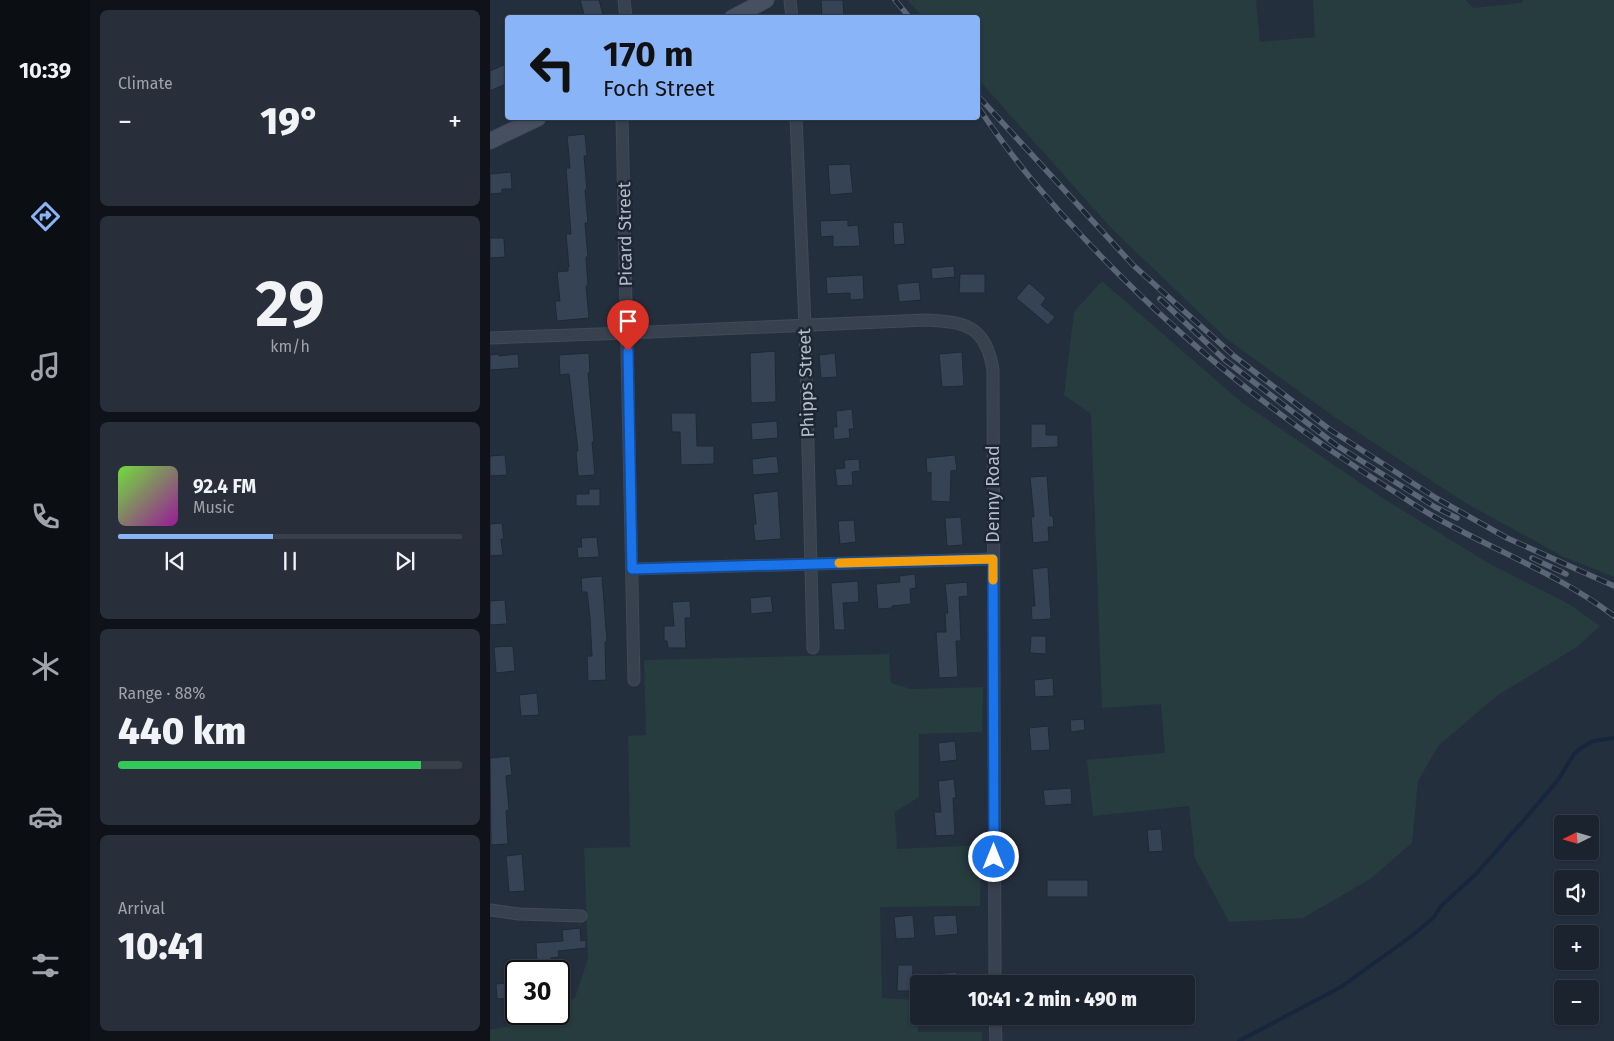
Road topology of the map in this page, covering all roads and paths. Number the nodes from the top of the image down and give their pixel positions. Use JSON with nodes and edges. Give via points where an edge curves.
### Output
{"nodes":[{"id":1,"x":624,"y":0,"type":"edge"},
{"id":2,"x":766,"y":0,"type":"edge"},
{"id":3,"x":790,"y":0,"type":"edge"},
{"id":4,"x":626,"y":15,"type":"edge"},
{"id":5,"x":738,"y":15,"type":"edge"},
{"id":6,"x":792,"y":15,"type":"edge"},
{"id":7,"x":534,"y":120,"type":"edge"},
{"id":8,"x":622,"y":120,"type":"edge"},
{"id":9,"x":796,"y":120,"type":"edge"},
{"id":10,"x":490,"y":141,"type":"edge"},
{"id":11,"x":804,"y":326,"type":"junction"},
{"id":12,"x":628,"y":333,"type":"junction"},
{"id":13,"x":490,"y":338,"type":"edge"},
{"id":14,"x":993,"y":559,"type":"junction"},
{"id":15,"x":811,"y":564,"type":"junction"},
{"id":16,"x":632,"y":569,"type":"junction"},
{"id":17,"x":813,"y":648,"type":"dead end"},
{"id":18,"x":634,"y":680,"type":"dead end"},
{"id":19,"x":490,"y":910,"type":"edge"},
{"id":20,"x":581,"y":916,"type":"dead end"},
{"id":21,"x":995,"y":975,"type":"edge"},
{"id":22,"x":995,"y":1025,"type":"edge"},
{"id":23,"x":996,"y":1041,"type":"edge"}],
"edges":[{"from":1,"to":4,"type":"street"},
{"from":2,"to":5,"type":"main road"},
{"from":3,"to":6,"type":"street"},
{"from":7,"to":10,"type":"main road"},
{"from":8,"to":12,"type":"street","name":"Picard Street"},
{"from":9,"to":11,"type":"street","name":"Phipps Street"},
{"from":11,"to":12,"type":"street"},
{"from":11,"to":14,"type":"street","name":"Denny Road","via":[[950,321],[982,336],[991,353],[993,370]]},
{"from":11,"to":15,"type":"street","name":"Phipps Street"},
{"from":12,"to":13,"type":"street"},
{"from":12,"to":16,"type":"street","name":"Picard Street"},
{"from":14,"to":15,"type":"street"},
{"from":14,"to":21,"type":"street","name":"Denny Road"},
{"from":15,"to":16,"type":"street"},
{"from":15,"to":17,"type":"street","name":"Phipps Street"},
{"from":16,"to":18,"type":"street","name":"Picard Street"},
{"from":19,"to":20,"type":"street"},
{"from":22,"to":23,"type":"street"}]}
